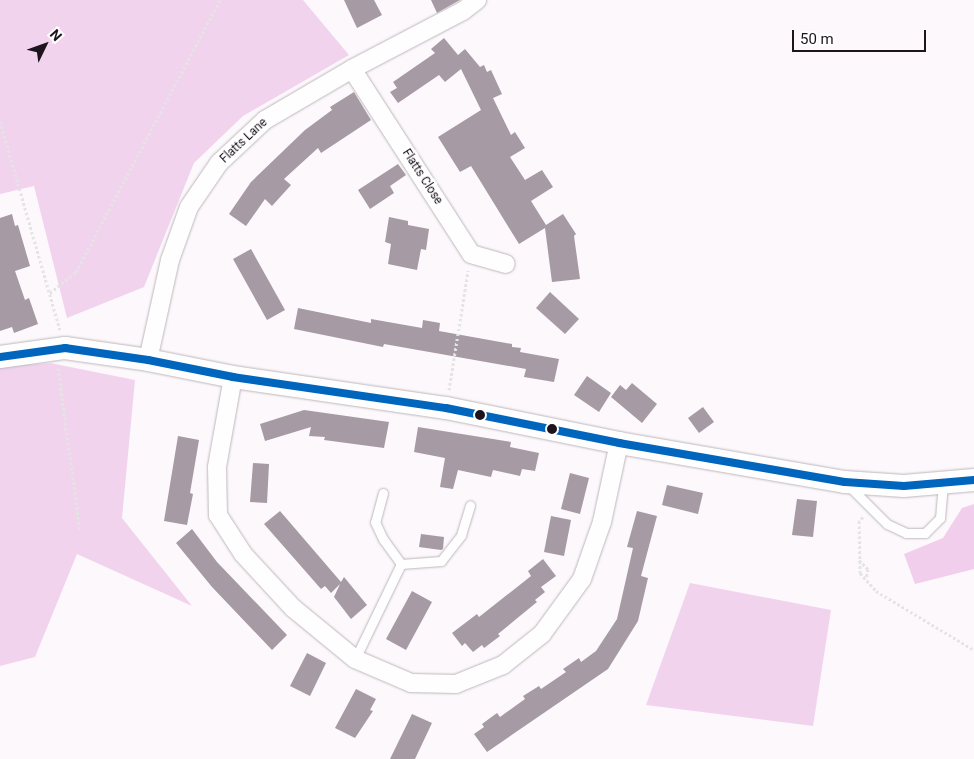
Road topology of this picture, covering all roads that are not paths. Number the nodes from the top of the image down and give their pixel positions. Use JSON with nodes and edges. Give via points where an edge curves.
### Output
{"nodes":[{"id":1,"x":477,"y":0,"type":"edge"},
{"id":2,"x":352,"y":70,"type":"junction"},
{"id":3,"x":506,"y":264,"type":"dead end"},
{"id":4,"x":0,"y":357,"type":"edge"},
{"id":5,"x":148,"y":360,"type":"junction"},
{"id":6,"x":233,"y":377,"type":"junction"},
{"id":7,"x":619,"y":443,"type":"junction"},
{"id":8,"x":974,"y":480,"type":"edge"},
{"id":9,"x":845,"y":482,"type":"junction"},
{"id":10,"x":942,"y":484,"type":"junction"},
{"id":11,"x":383,"y":493,"type":"dead end"},
{"id":12,"x":470,"y":504,"type":"dead end"},
{"id":13,"x":402,"y":564,"type":"junction"},
{"id":14,"x":355,"y":659,"type":"junction"}],
"edges":[{"from":1,"to":2,"type":"street","name":"Flatts Lane","via":[[463,11]]},
{"from":2,"to":3,"type":"street","name":"Flatts Close","via":[[471,254]]},
{"from":2,"to":5,"type":"street","name":"Flatts Lane","via":[[265,120],[219,163],[189,207],[170,260]]},
{"from":4,"to":5,"type":"street","via":[[60,349]]},
{"from":5,"to":6,"type":"street"},
{"from":6,"to":7,"type":"street","via":[[446,408]]},
{"from":6,"to":14,"type":"street","via":[[217,466],[218,515],[243,554],[293,608]]},
{"from":7,"to":9,"type":"street"},
{"from":7,"to":14,"type":"street","via":[[602,522],[582,579],[542,634],[503,665],[456,684],[411,683]]},
{"from":8,"to":10,"type":"street"},
{"from":9,"to":10,"type":"street","via":[[904,486]]},
{"from":9,"to":10,"type":"lane","via":[[887,524],[906,533],[925,533],[940,518]]},
{"from":11,"to":13,"type":"lane","via":[[375,522]]},
{"from":12,"to":13,"type":"lane","via":[[461,535],[441,561]]},
{"from":13,"to":14,"type":"lane"}]}
